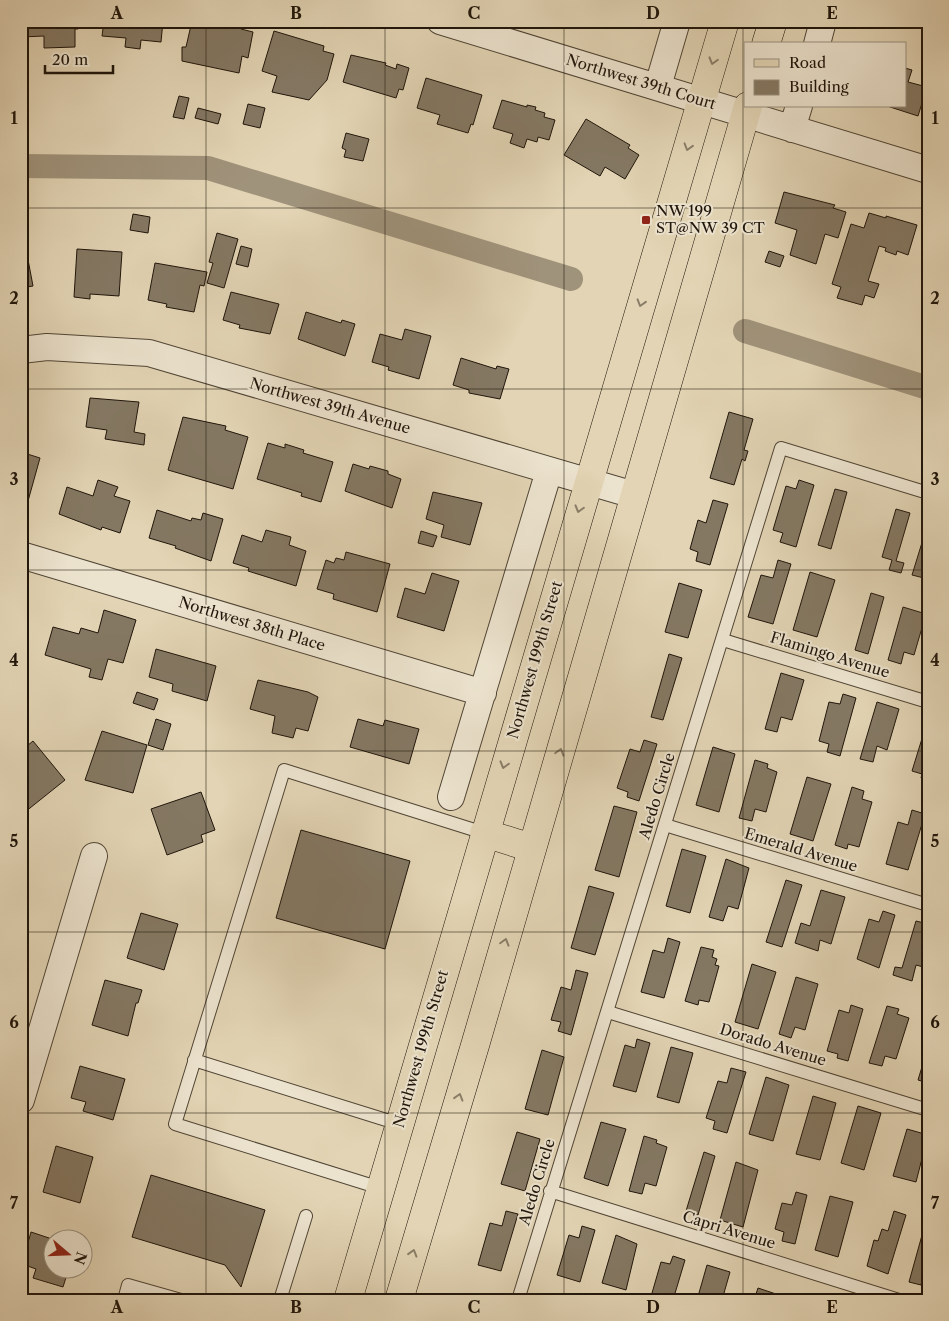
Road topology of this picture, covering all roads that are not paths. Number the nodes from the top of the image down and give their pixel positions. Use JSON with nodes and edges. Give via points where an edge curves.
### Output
{"nodes":[{"id":1,"x":440,"y":21,"type":"edge"},
{"id":2,"x":678,"y":21,"type":"edge"},
{"id":3,"x":725,"y":21,"type":"edge"},
{"id":4,"x":773,"y":21,"type":"edge"},
{"id":5,"x":824,"y":21,"type":"edge"},
{"id":6,"x":767,"y":42,"type":"edge"},
{"id":7,"x":818,"y":42,"type":"edge"},
{"id":8,"x":658,"y":86,"type":"junction"},
{"id":9,"x":702,"y":100,"type":"junction"},
{"id":10,"x":747,"y":110,"type":"edge"},
{"id":11,"x":795,"y":118,"type":"edge"},
{"id":12,"x":928,"y":170,"type":"edge"},
{"id":13,"x":21,"y":350,"type":"edge"},
{"id":14,"x":549,"y":471,"type":"junction"},
{"id":15,"x":587,"y":482,"type":"junction"},
{"id":16,"x":928,"y":494,"type":"edge"},
{"id":17,"x":634,"y":495,"type":"junction"},
{"id":18,"x":21,"y":555,"type":"edge"},
{"id":19,"x":723,"y":640,"type":"junction"},
{"id":20,"x":483,"y":693,"type":"junction"},
{"id":21,"x":928,"y":702,"type":"edge"},
{"id":22,"x":451,"y":797,"type":"dead end"},
{"id":23,"x":665,"y":825,"type":"junction"},
{"id":24,"x":484,"y":833,"type":"junction"},
{"id":25,"x":532,"y":848,"type":"junction"},
{"id":26,"x":94,"y":856,"type":"dead end"},
{"id":27,"x":928,"y":905,"type":"edge"},
{"id":28,"x":608,"y":1012,"type":"junction"},
{"id":29,"x":194,"y":1060,"type":"junction"},
{"id":30,"x":21,"y":1100,"type":"edge"},
{"id":31,"x":928,"y":1110,"type":"edge"},
{"id":32,"x":399,"y":1124,"type":"junction"},
{"id":33,"x":380,"y":1188,"type":"junction"},
{"id":34,"x":550,"y":1191,"type":"junction"},
{"id":35,"x":306,"y":1216,"type":"dead end"},
{"id":36,"x":124,"y":1300,"type":"edge"},
{"id":37,"x":181,"y":1300,"type":"edge"},
{"id":38,"x":280,"y":1300,"type":"edge"},
{"id":39,"x":348,"y":1300,"type":"edge"},
{"id":40,"x":398,"y":1300,"type":"edge"},
{"id":41,"x":518,"y":1300,"type":"edge"},
{"id":42,"x":899,"y":1300,"type":"edge"}],
"edges":[{"from":1,"to":8,"type":"street","name":"Northwest 39th Court"},
{"from":2,"to":8,"type":"street"},
{"from":3,"to":9,"type":"main road","name":"Northwest 199th Street","one_way":true},
{"from":4,"to":6,"type":"main road"},
{"from":5,"to":7,"type":"street"},
{"from":8,"to":9,"type":"street","name":"Northwest 39th Court"},
{"from":9,"to":10,"type":"street","name":"Northwest 39th Court"},
{"from":9,"to":15,"type":"main road","name":"Northwest 199th Street","one_way":true},
{"from":10,"to":11,"type":"street","name":"Northwest 39th Court"},
{"from":10,"to":17,"type":"main road"},
{"from":11,"to":12,"type":"street","name":"Northwest 39th Court"},
{"from":13,"to":14,"type":"street","name":"Northwest 39th Avenue","via":[[47,348],[149,353]]},
{"from":14,"to":15,"type":"street","name":"Northwest 39th Avenue"},
{"from":14,"to":20,"type":"street"},
{"from":15,"to":17,"type":"street","name":"Northwest 39th Avenue"},
{"from":15,"to":24,"type":"main road","name":"Northwest 199th Street","one_way":true},
{"from":16,"to":19,"type":"lane","name":"Aledo Circle","via":[[781,448]]},
{"from":25,"to":17,"type":"main road","one_way":true},
{"from":18,"to":20,"type":"street","name":"Northwest 38th Place"},
{"from":19,"to":21,"type":"lane","name":"Flamingo Avenue"},
{"from":19,"to":23,"type":"lane","name":"Aledo Circle"},
{"from":20,"to":22,"type":"street"},
{"from":23,"to":27,"type":"lane","name":"Emerald Avenue"},
{"from":23,"to":28,"type":"lane","name":"Aledo Circle"},
{"from":24,"to":25,"type":"main road"},
{"from":24,"to":29,"type":"lane","via":[[284,770]]},
{"from":24,"to":32,"type":"main road","name":"Northwest 199th Street"},
{"from":40,"to":25,"type":"main road","one_way":true},
{"from":26,"to":30,"type":"street"},
{"from":28,"to":31,"type":"lane","name":"Dorado Avenue"},
{"from":28,"to":34,"type":"lane","name":"Aledo Circle"},
{"from":29,"to":32,"type":"lane"},
{"from":29,"to":33,"type":"lane","via":[[175,1124]]},
{"from":32,"to":33,"type":"main road","name":"Northwest 199th Street"},
{"from":33,"to":39,"type":"main road","name":"Northwest 199th Street"},
{"from":34,"to":41,"type":"lane","name":"Aledo Circle"},
{"from":34,"to":42,"type":"lane","name":"Capri Avenue"},
{"from":35,"to":38,"type":"lane"},
{"from":36,"to":37,"type":"lane","via":[[128,1285]]}]}
